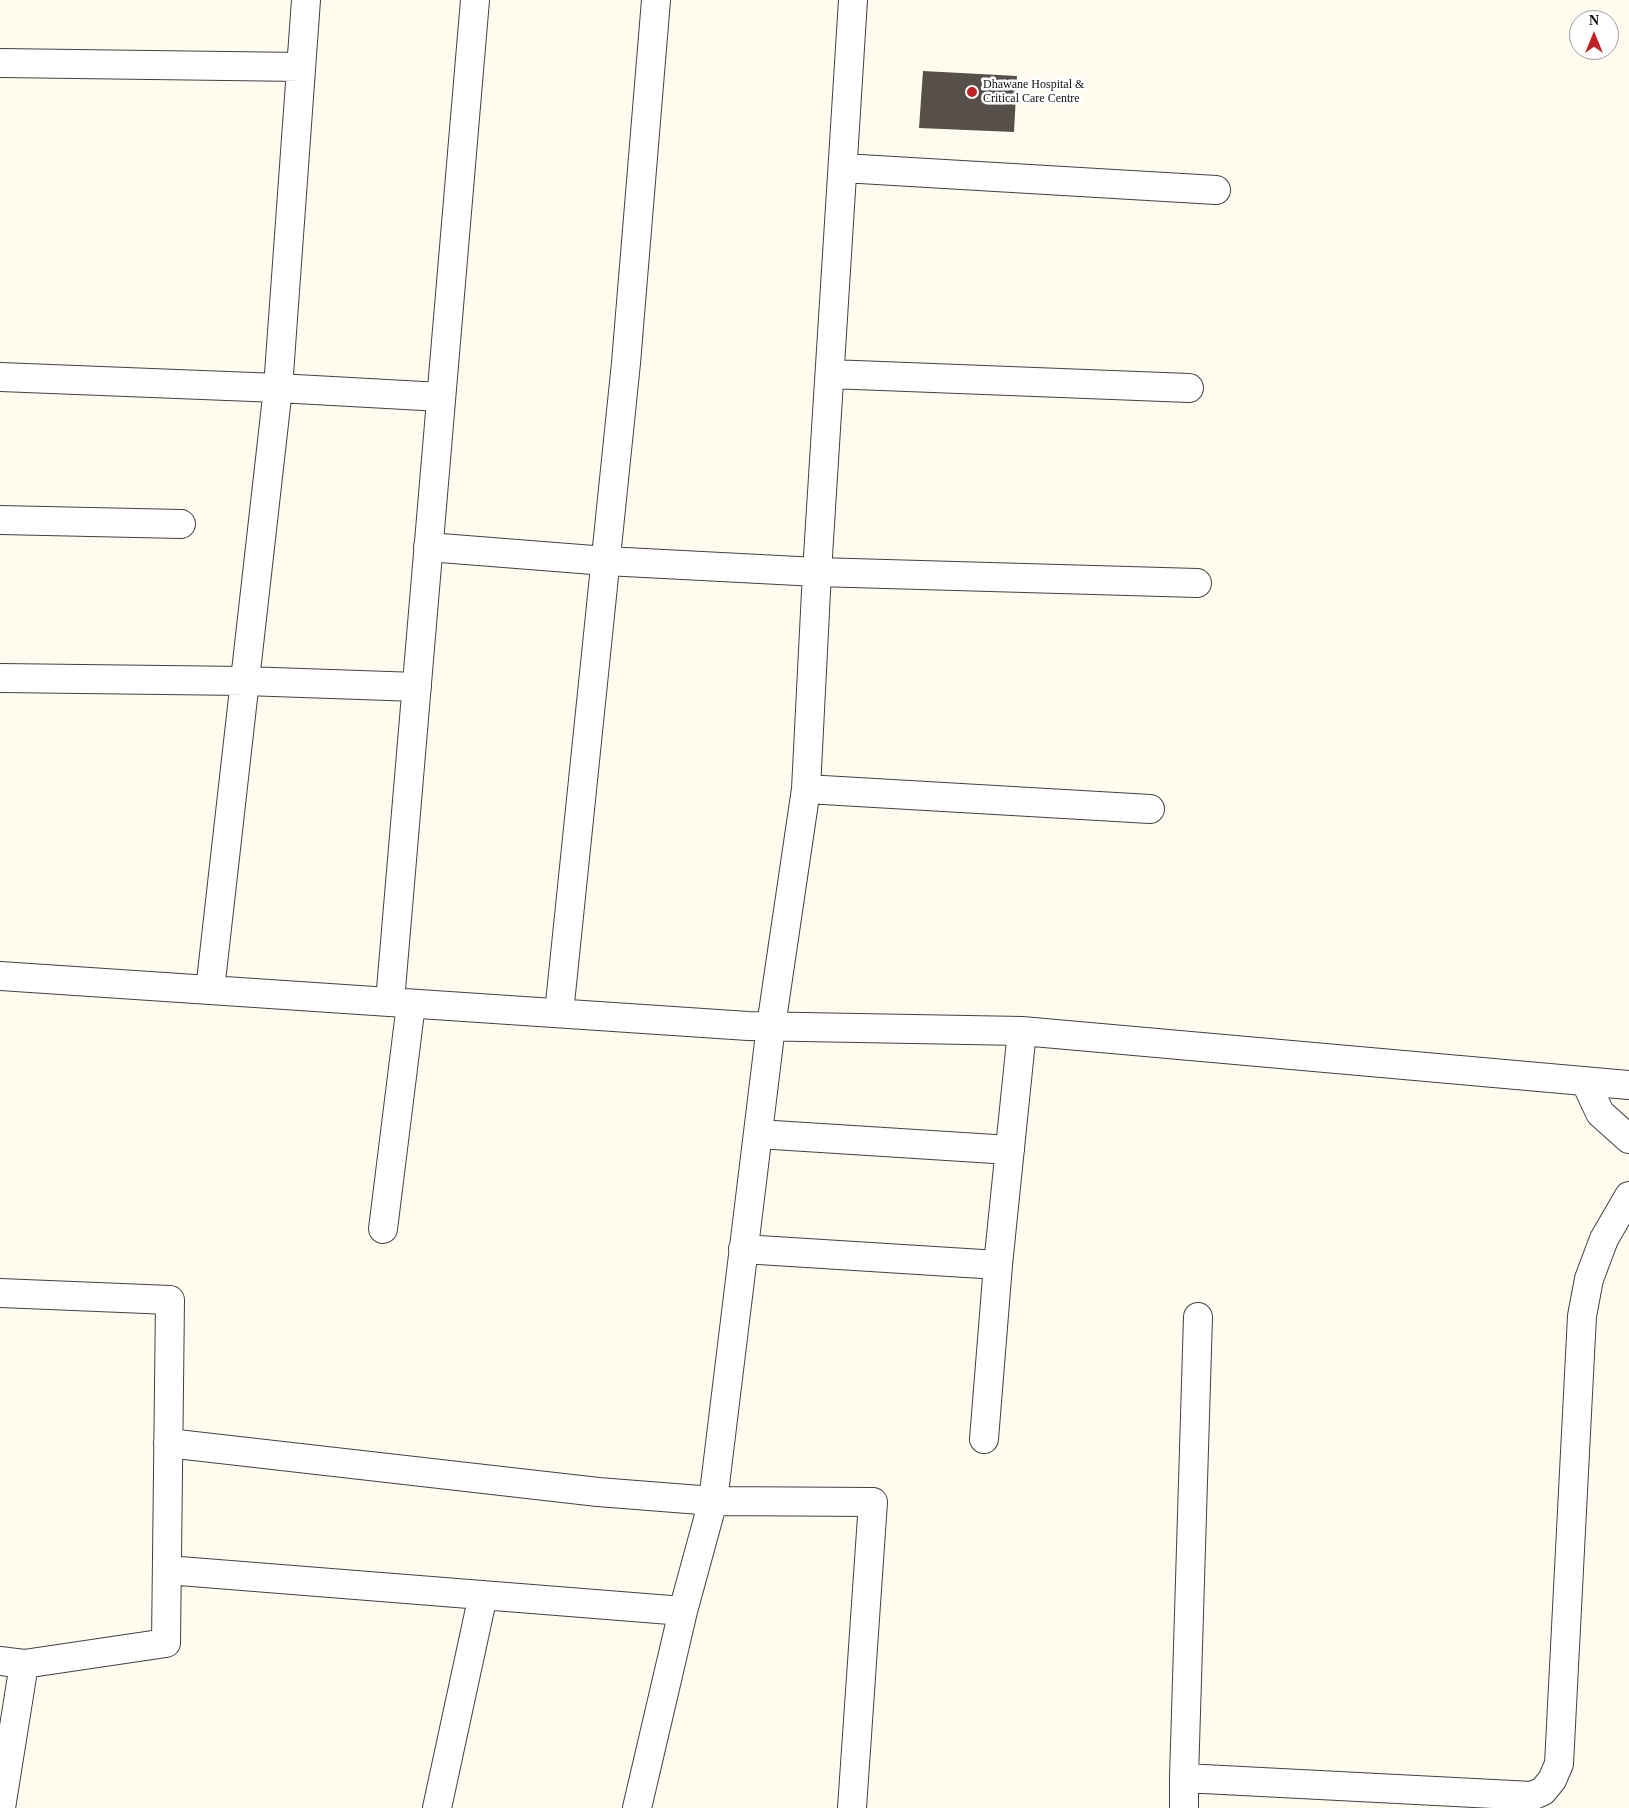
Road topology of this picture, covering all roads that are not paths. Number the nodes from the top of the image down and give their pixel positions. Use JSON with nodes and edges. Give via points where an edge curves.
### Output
{"nodes":[{"id":1,"x":306,"y":0,"type":"edge"},
{"id":2,"x":475,"y":0,"type":"edge"},
{"id":3,"x":656,"y":0,"type":"edge"},
{"id":4,"x":853,"y":0,"type":"edge"},
{"id":5,"x":0,"y":63,"type":"edge"},
{"id":6,"x":301,"y":67,"type":"junction"},
{"id":7,"x":843,"y":168,"type":"junction"},
{"id":8,"x":1216,"y":190,"type":"dead end"},
{"id":9,"x":830,"y":374,"type":"junction"},
{"id":10,"x":0,"y":377,"type":"edge"},
{"id":11,"x":278,"y":388,"type":"junction"},
{"id":12,"x":1189,"y":388,"type":"dead end"},
{"id":13,"x":442,"y":398,"type":"junction"},
{"id":14,"x":0,"y":520,"type":"edge"},
{"id":15,"x":181,"y":524,"type":"dead end"},
{"id":16,"x":428,"y":547,"type":"junction"},
{"id":17,"x":606,"y":561,"type":"junction"},
{"id":18,"x":817,"y":572,"type":"junction"},
{"id":19,"x":1197,"y":583,"type":"dead end"},
{"id":20,"x":0,"y":678,"type":"edge"},
{"id":21,"x":245,"y":681,"type":"junction"},
{"id":22,"x":417,"y":687,"type":"junction"},
{"id":23,"x":806,"y":789,"type":"junction"},
{"id":24,"x":1150,"y":809,"type":"dead end"},
{"id":25,"x":0,"y":976,"type":"edge"},
{"id":26,"x":210,"y":990,"type":"junction"},
{"id":27,"x":400,"y":1003,"type":"junction"},
{"id":28,"x":559,"y":1013,"type":"junction"},
{"id":29,"x":771,"y":1026,"type":"junction"},
{"id":30,"x":1022,"y":1032,"type":"junction"},
{"id":31,"x":1585,"y":1081,"type":"junction"},
{"id":32,"x":1629,"y":1085,"type":"edge"},
{"id":33,"x":758,"y":1134,"type":"junction"},
{"id":34,"x":1629,"y":1138,"type":"edge"},
{"id":35,"x":1010,"y":1150,"type":"junction"},
{"id":36,"x":1629,"y":1196,"type":"edge"},
{"id":37,"x":383,"y":1229,"type":"dead end"},
{"id":38,"x":743,"y":1249,"type":"junction"},
{"id":39,"x":998,"y":1265,"type":"junction"},
{"id":40,"x":0,"y":1292,"type":"edge"},
{"id":41,"x":1198,"y":1317,"type":"dead end"},
{"id":42,"x":984,"y":1439,"type":"dead end"},
{"id":43,"x":168,"y":1443,"type":"junction"},
{"id":44,"x":713,"y":1501,"type":"junction"},
{"id":45,"x":167,"y":1570,"type":"junction"},
{"id":46,"x":483,"y":1595,"type":"junction"},
{"id":47,"x":683,"y":1611,"type":"junction"},
{"id":48,"x":12,"y":1662,"type":"edge"},
{"id":49,"x":1184,"y":1778,"type":"junction"},
{"id":50,"x":1,"y":1808,"type":"edge"},
{"id":51,"x":437,"y":1808,"type":"edge"},
{"id":52,"x":637,"y":1808,"type":"edge"},
{"id":53,"x":852,"y":1808,"type":"edge"},
{"id":54,"x":1184,"y":1808,"type":"edge"}],
"edges":[{"from":1,"to":6,"type":"street"},
{"from":2,"to":13,"type":"street"},
{"from":3,"to":17,"type":"street"},
{"from":4,"to":7,"type":"street"},
{"from":5,"to":6,"type":"street"},
{"from":6,"to":11,"type":"street"},
{"from":7,"to":8,"type":"street"},
{"from":7,"to":9,"type":"street"},
{"from":9,"to":12,"type":"street"},
{"from":9,"to":18,"type":"street"},
{"from":10,"to":11,"type":"street"},
{"from":11,"to":13,"type":"street"},
{"from":11,"to":21,"type":"street"},
{"from":13,"to":16,"type":"street"},
{"from":14,"to":15,"type":"street"},
{"from":16,"to":17,"type":"street"},
{"from":16,"to":22,"type":"street"},
{"from":17,"to":18,"type":"street"},
{"from":17,"to":28,"type":"street"},
{"from":18,"to":19,"type":"street"},
{"from":18,"to":23,"type":"street"},
{"from":20,"to":21,"type":"street"},
{"from":21,"to":22,"type":"street"},
{"from":21,"to":26,"type":"street"},
{"from":22,"to":27,"type":"street"},
{"from":23,"to":24,"type":"street"},
{"from":23,"to":29,"type":"street"},
{"from":25,"to":26,"type":"street"},
{"from":26,"to":27,"type":"street"},
{"from":27,"to":28,"type":"street"},
{"from":27,"to":37,"type":"street"},
{"from":28,"to":29,"type":"street"},
{"from":29,"to":30,"type":"street"},
{"from":29,"to":33,"type":"street"},
{"from":30,"to":31,"type":"street"},
{"from":30,"to":35,"type":"street"},
{"from":31,"to":32,"type":"street"},
{"from":31,"to":34,"type":"street","via":[[1600,1113]]},
{"from":33,"to":35,"type":"street"},
{"from":33,"to":38,"type":"street"},
{"from":35,"to":39,"type":"street"},
{"from":36,"to":49,"type":"street","via":[[1604,1239],[1589,1279],[1582,1316],[1559,1764],[1552,1780],[1543,1791],[1532,1796],[1517,1796]]},
{"from":38,"to":39,"type":"street"},
{"from":38,"to":44,"type":"street"},
{"from":39,"to":42,"type":"street"},
{"from":40,"to":43,"type":"street","via":[[170,1300]]},
{"from":41,"to":49,"type":"street"},
{"from":43,"to":44,"type":"street","via":[[598,1492]]},
{"from":43,"to":45,"type":"street"},
{"from":44,"to":47,"type":"street"},
{"from":44,"to":53,"type":"street","via":[[873,1502]]},
{"from":45,"to":46,"type":"street"},
{"from":45,"to":48,"type":"street","via":[[166,1643]]},
{"from":46,"to":47,"type":"street"},
{"from":46,"to":51,"type":"street"},
{"from":47,"to":52,"type":"street"},
{"from":48,"to":50,"type":"street"},
{"from":49,"to":54,"type":"street"}]}
